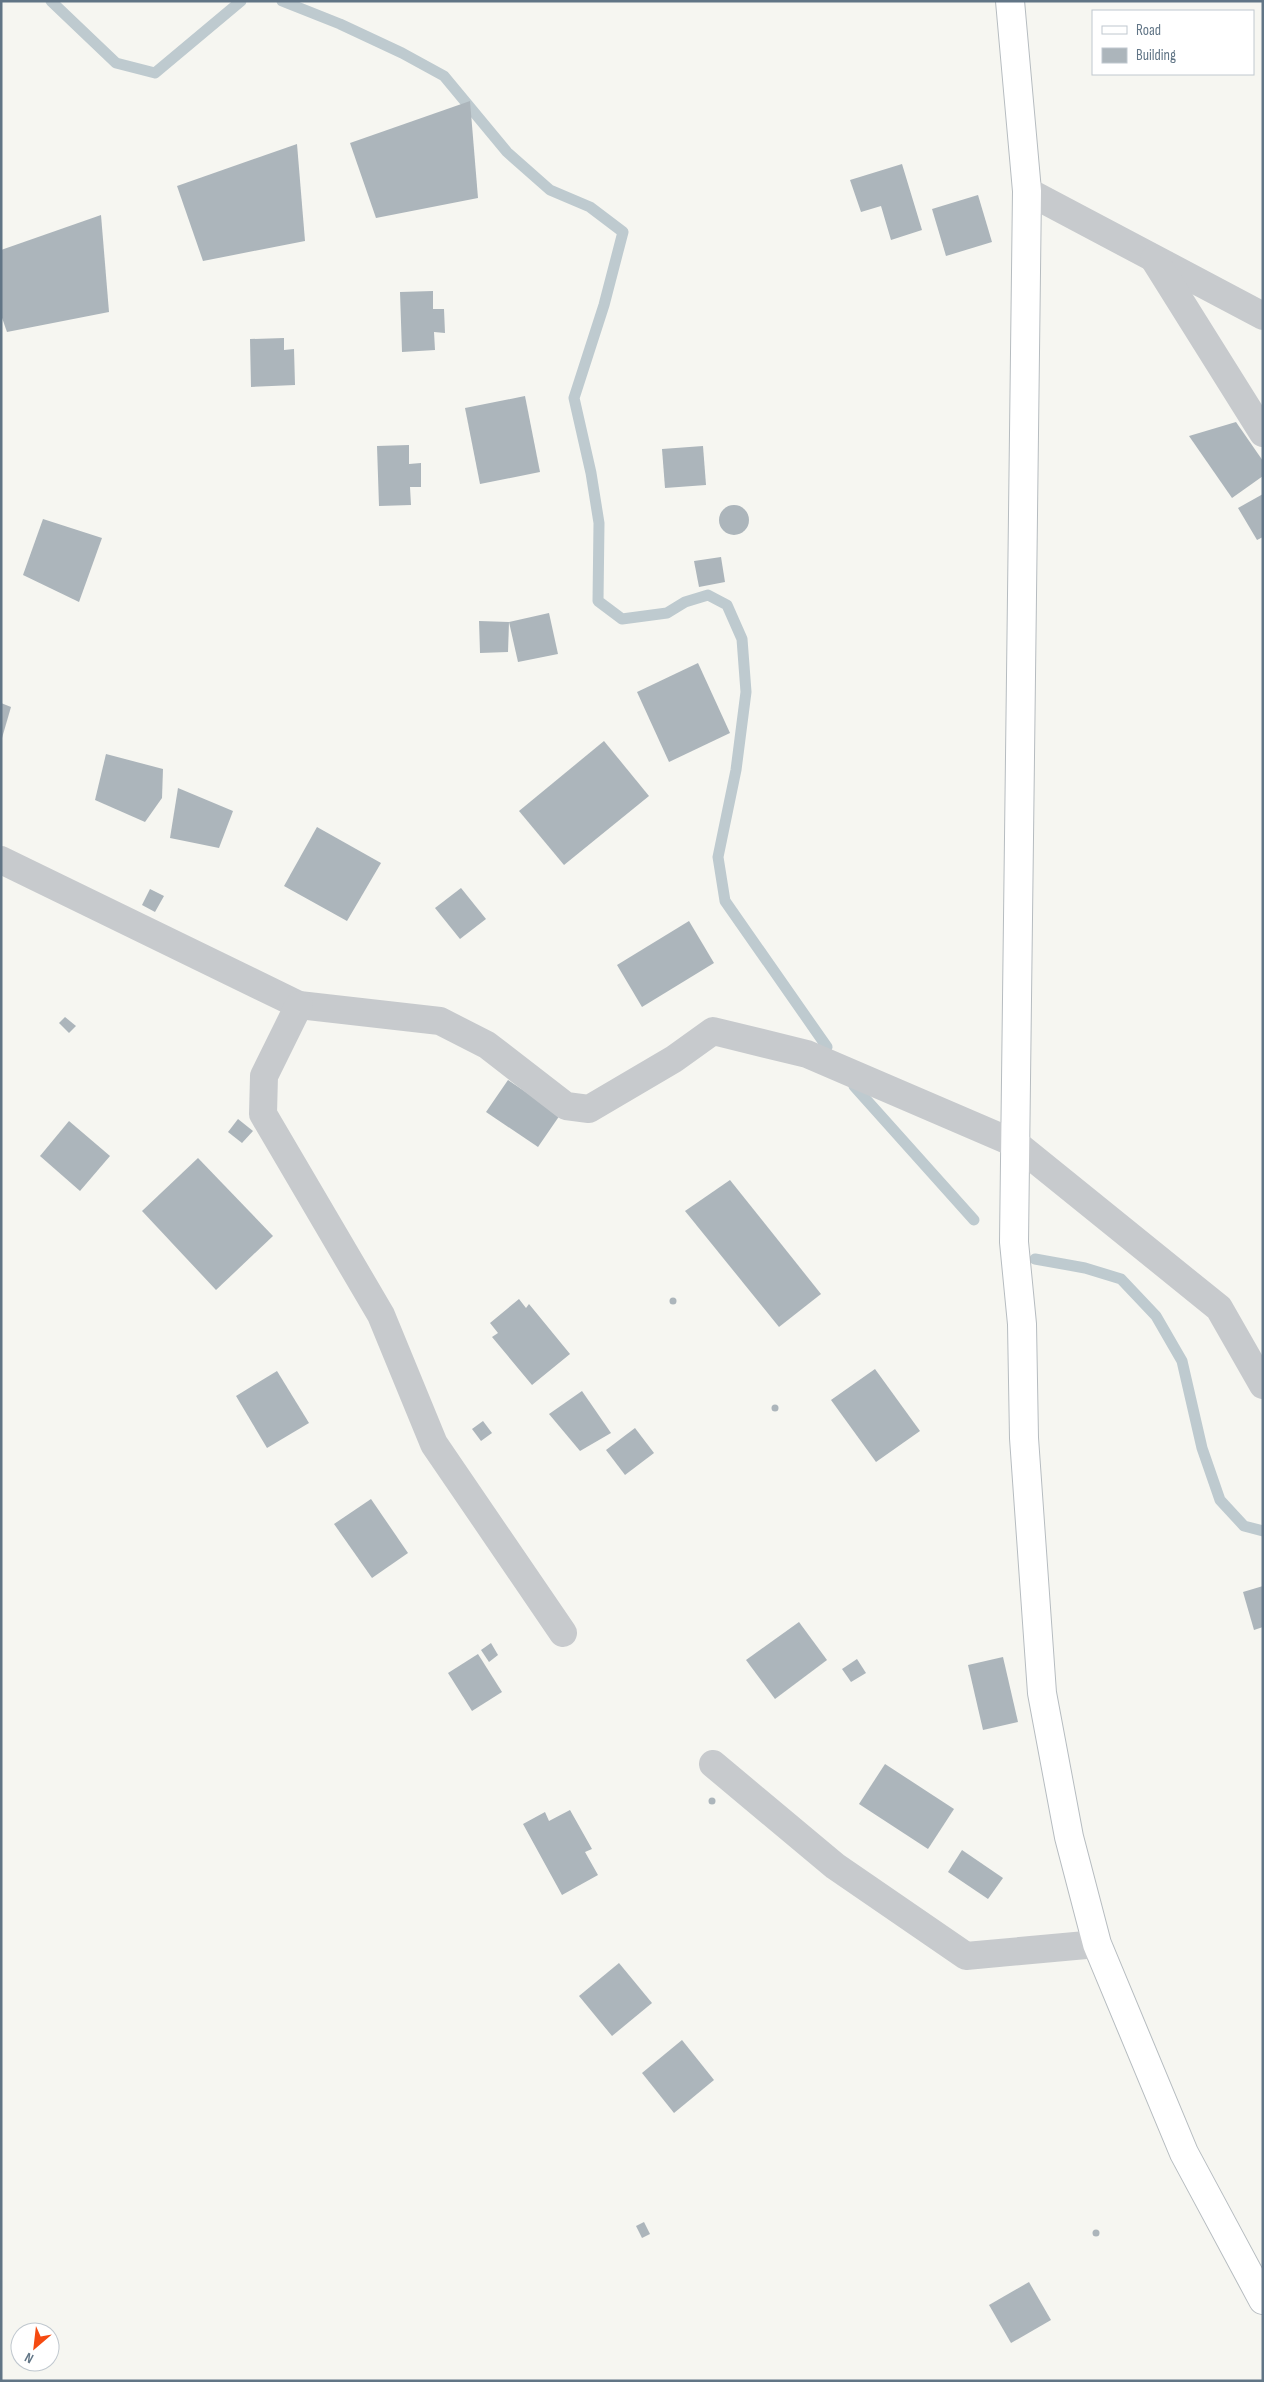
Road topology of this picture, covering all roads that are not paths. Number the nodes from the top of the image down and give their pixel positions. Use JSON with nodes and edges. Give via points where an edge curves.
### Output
{"nodes":[{"id":1,"x":1010,"y":1,"type":"edge"},
{"id":2,"x":1027,"y":190,"type":"junction"},
{"id":3,"x":1153,"y":258,"type":"junction"},
{"id":4,"x":1263,"y":316,"type":"edge"},
{"id":5,"x":1263,"y":433,"type":"edge"},
{"id":6,"x":1,"y":860,"type":"edge"},
{"id":7,"x":299,"y":1005,"type":"junction"},
{"id":8,"x":1016,"y":1144,"type":"junction"},
{"id":9,"x":1263,"y":1385,"type":"edge"},
{"id":10,"x":563,"y":1634,"type":"dead end"},
{"id":11,"x":713,"y":1764,"type":"dead end"},
{"id":12,"x":1097,"y":1944,"type":"junction"},
{"id":13,"x":1263,"y":2300,"type":"edge"}],
"edges":[{"from":1,"to":2,"type":"main road"},
{"from":2,"to":3,"type":"street"},
{"from":2,"to":8,"type":"main road"},
{"from":3,"to":4,"type":"street"},
{"from":3,"to":5,"type":"street"},
{"from":6,"to":7,"type":"street"},
{"from":7,"to":8,"type":"street","via":[[440,1021],[487,1044],[566,1106],[589,1109],[674,1059],[714,1031],[807,1054]]},
{"from":7,"to":10,"type":"street","via":[[264,1076],[264,1114],[381,1315],[434,1444]]},
{"from":8,"to":9,"type":"street","via":[[1219,1308]]},
{"from":8,"to":12,"type":"main road","via":[[1014,1242],[1022,1324],[1024,1438],[1042,1693],[1069,1837]]},
{"from":11,"to":12,"type":"street","via":[[836,1866],[966,1956]]},
{"from":12,"to":13,"type":"main road","via":[[1184,2153]]}]}
